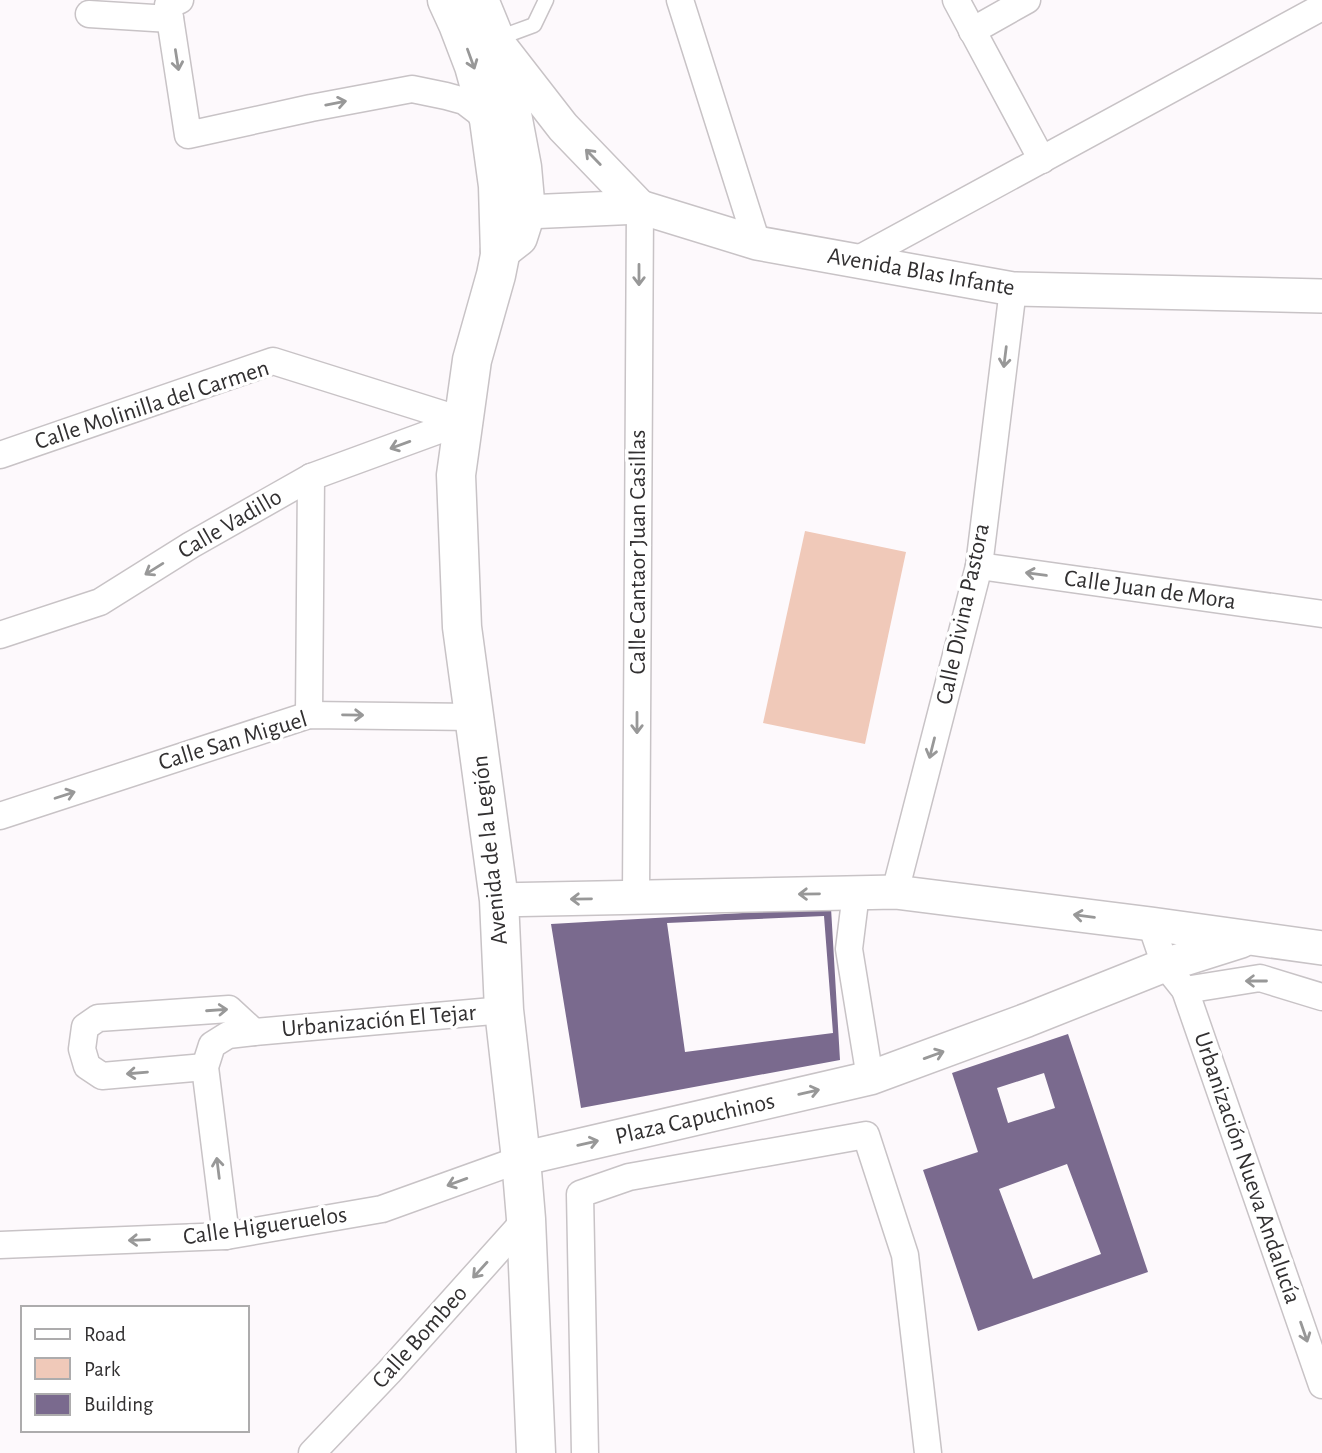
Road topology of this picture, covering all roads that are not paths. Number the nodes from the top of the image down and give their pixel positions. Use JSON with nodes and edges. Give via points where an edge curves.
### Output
{"nodes":[{"id":1,"x":447,"y":0,"type":"edge"},
{"id":2,"x":479,"y":0,"type":"edge"},
{"id":3,"x":546,"y":0,"type":"edge"},
{"id":4,"x":680,"y":0,"type":"edge"},
{"id":5,"x":956,"y":0,"type":"edge"},
{"id":6,"x":1027,"y":0,"type":"edge"},
{"id":7,"x":1322,"y":7,"type":"edge"},
{"id":8,"x":175,"y":9,"type":"edge"},
{"id":9,"x":89,"y":14,"type":"dead end"},
{"id":10,"x":972,"y":31,"type":"junction"},
{"id":11,"x":495,"y":39,"type":"junction"},
{"id":12,"x":490,"y":127,"type":"junction"},
{"id":13,"x":1042,"y":160,"type":"junction"},
{"id":14,"x":640,"y":207,"type":"junction"},
{"id":15,"x":526,"y":212,"type":"junction"},
{"id":16,"x":757,"y":243,"type":"junction"},
{"id":17,"x":500,"y":251,"type":"junction"},
{"id":18,"x":855,"y":261,"type":"junction"},
{"id":19,"x":1013,"y":289,"type":"junction"},
{"id":20,"x":1322,"y":296,"type":"edge"},
{"id":21,"x":464,"y":421,"type":"junction"},
{"id":22,"x":0,"y":455,"type":"edge"},
{"id":23,"x":311,"y":478,"type":"junction"},
{"id":24,"x":979,"y":566,"type":"junction"},
{"id":25,"x":1322,"y":614,"type":"edge"},
{"id":26,"x":0,"y":635,"type":"edge"},
{"id":27,"x":309,"y":715,"type":"junction"},
{"id":28,"x":474,"y":718,"type":"junction"},
{"id":29,"x":0,"y":816,"type":"edge"},
{"id":30,"x":895,"y":892,"type":"junction"},
{"id":31,"x":856,"y":893,"type":"junction"},
{"id":32,"x":636,"y":898,"type":"junction"},
{"id":33,"x":499,"y":900,"type":"junction"},
{"id":34,"x":1152,"y":924,"type":"junction"},
{"id":35,"x":1254,"y":938,"type":"junction"},
{"id":36,"x":1322,"y":948,"type":"edge"},
{"id":37,"x":1175,"y":977,"type":"junction"},
{"id":38,"x":1322,"y":997,"type":"edge"},
{"id":39,"x":504,"y":1010,"type":"junction"},
{"id":40,"x":254,"y":1032,"type":"junction"},
{"id":41,"x":205,"y":1067,"type":"junction"},
{"id":42,"x":870,"y":1079,"type":"junction"},
{"id":43,"x":521,"y":1159,"type":"junction"},
{"id":44,"x":526,"y":1219,"type":"junction"},
{"id":45,"x":226,"y":1236,"type":"junction"},
{"id":46,"x":0,"y":1245,"type":"edge"},
{"id":47,"x":1322,"y":1385,"type":"edge"},
{"id":48,"x":312,"y":1453,"type":"edge"},
{"id":49,"x":536,"y":1453,"type":"edge"},
{"id":50,"x":585,"y":1453,"type":"edge"},
{"id":51,"x":928,"y":1453,"type":"edge"}],
"edges":[{"from":1,"to":12,"type":"main road","name":"Avenida de la Legión","one_way":true,"via":[[474,66]]},
{"from":2,"to":11,"type":"main road"},
{"from":3,"to":11,"type":"lane","via":[[534,25]]},
{"from":4,"to":16,"type":"street"},
{"from":5,"to":10,"type":"street"},
{"from":6,"to":10,"type":"street"},
{"from":7,"to":13,"type":"street"},
{"from":8,"to":9,"type":"street"},
{"from":8,"to":12,"type":"street","one_way":true,"via":[[188,135],[412,89],[464,101]]},
{"from":10,"to":13,"type":"street"},
{"from":14,"to":11,"type":"street","one_way":true,"via":[[563,127]]},
{"from":11,"to":15,"type":"main road","via":[[512,108]]},
{"from":12,"to":15,"type":"street","name":"Avenida de la Legión","via":[[506,148],[517,202]]},
{"from":12,"to":17,"type":"main road","name":"Avenida de la Legión"},
{"from":13,"to":18,"type":"street"},
{"from":14,"to":15,"type":"street","name":"Avenida Blas Infante"},
{"from":14,"to":16,"type":"street","name":"Avenida Blas Infante"},
{"from":14,"to":32,"type":"street","name":"Calle Cantaor Juan Casillas","one_way":true},
{"from":15,"to":17,"type":"main road","name":"Avenida de la Legión","via":[[518,237]]},
{"from":16,"to":18,"type":"street","name":"Avenida Blas Infante"},
{"from":17,"to":21,"type":"main road","name":"Avenida de la Legión","via":[[472,359]]},
{"from":18,"to":19,"type":"street","name":"Avenida Blas Infante"},
{"from":19,"to":20,"type":"street","name":"Avenida Blas Infante"},
{"from":19,"to":24,"type":"street","name":"Calle Divina Pastora","one_way":true},
{"from":21,"to":22,"type":"street","name":"Calle Molinilla del Carmen","via":[[273,361]]},
{"from":21,"to":23,"type":"street","name":"Calle Vadillo","one_way":true},
{"from":21,"to":28,"type":"main road","name":"Avenida de la Legión","via":[[456,475],[461,627]]},
{"from":23,"to":26,"type":"street","name":"Calle Vadillo","one_way":true,"via":[[100,602]]},
{"from":23,"to":27,"type":"street"},
{"from":25,"to":24,"type":"street","name":"Calle Juan de Mora","one_way":true},
{"from":24,"to":30,"type":"street","name":"Calle Divina Pastora","one_way":true},
{"from":27,"to":28,"type":"street","name":"Calle San Miguel","one_way":true},
{"from":29,"to":27,"type":"street","name":"Calle San Miguel","one_way":true},
{"from":28,"to":33,"type":"main road","name":"Avenida de la Legión"},
{"from":30,"to":31,"type":"street"},
{"from":34,"to":30,"type":"street","one_way":true},
{"from":31,"to":32,"type":"street","one_way":true},
{"from":31,"to":42,"type":"street","via":[[849,949]]},
{"from":32,"to":33,"type":"street","one_way":true},
{"from":33,"to":39,"type":"main road","name":"Avenida de la Legión"},
{"from":34,"to":35,"type":"street"},
{"from":34,"to":37,"type":"street"},
{"from":35,"to":36,"type":"street"},
{"from":35,"to":37,"type":"street","name":"Plaza Capuchinos"},
{"from":38,"to":37,"type":"street","one_way":true,"via":[[1260,978]]},
{"from":42,"to":37,"type":"street","name":"Plaza Capuchinos","one_way":true,"via":[[1027,1020]]},
{"from":37,"to":47,"type":"street","name":"Urbanización Nueva Andalucía","one_way":true},
{"from":39,"to":40,"type":"street","name":"Urbanización El Tejar"},
{"from":39,"to":43,"type":"main road","name":"Avenida de la Legión"},
{"from":40,"to":41,"type":"street","name":"Urbanización El Tejar","via":[[228,1035],[212,1045]]},
{"from":41,"to":40,"type":"street","name":"Urbanización El Tejar","one_way":true,"via":[[102,1076],[88,1066],[82,1049],[85,1027],[98,1017],[229,1009]]},
{"from":45,"to":41,"type":"street","one_way":true},
{"from":43,"to":42,"type":"street","name":"Plaza Capuchinos","one_way":true},
{"from":43,"to":44,"type":"main road","name":"Avenida de la Legión"},
{"from":43,"to":45,"type":"street","name":"Calle Higueruelos","one_way":true,"via":[[382,1209]]},
{"from":44,"to":48,"type":"street","name":"Calle Bombeo","one_way":true},
{"from":44,"to":49,"type":"main road","name":"Avenida de la Legión"},
{"from":45,"to":46,"type":"street","name":"Calle Higueruelos","one_way":true},
{"from":50,"to":51,"type":"street","via":[[580,1194],[629,1177],[866,1135],[905,1255]]}]}
